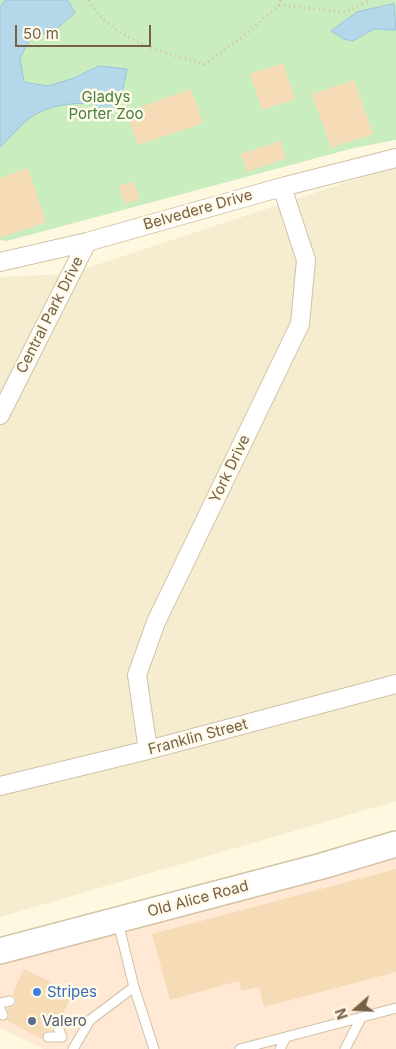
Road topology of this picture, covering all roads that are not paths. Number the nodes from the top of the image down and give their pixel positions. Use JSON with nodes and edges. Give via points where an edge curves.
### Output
{"nodes":[{"id":1,"x":396,"y":158,"type":"edge"},
{"id":2,"x":282,"y":187,"type":"junction"},
{"id":3,"x":87,"y":242,"type":"junction"},
{"id":4,"x":0,"y":262,"type":"edge"},
{"id":5,"x":0,"y":415,"type":"edge"},
{"id":6,"x":396,"y":684,"type":"edge"},
{"id":7,"x":148,"y":750,"type":"junction"},
{"id":8,"x":0,"y":786,"type":"edge"},
{"id":9,"x":396,"y":844,"type":"edge"},
{"id":10,"x":117,"y":920,"type":"junction"},
{"id":11,"x":0,"y":951,"type":"edge"},
{"id":12,"x":134,"y":987,"type":"junction"},
{"id":13,"x":10,"y":1001,"type":"dead end"},
{"id":14,"x":0,"y":1003,"type":"edge"},
{"id":15,"x":396,"y":1008,"type":"edge"},
{"id":16,"x":361,"y":1018,"type":"junction"},
{"id":17,"x":56,"y":1023,"type":"dead end"},
{"id":18,"x":62,"y":1037,"type":"junction"},
{"id":19,"x":286,"y":1037,"type":"junction"},
{"id":20,"x":48,"y":1038,"type":"dead end"},
{"id":21,"x":74,"y":1046,"type":"edge"},
{"id":22,"x":154,"y":1049,"type":"edge"},
{"id":23,"x":240,"y":1049,"type":"edge"},
{"id":24,"x":280,"y":1049,"type":"edge"},
{"id":25,"x":345,"y":1049,"type":"edge"}],
"edges":[{"from":1,"to":2,"type":"street","name":"Belvedere Drive"},
{"from":2,"to":3,"type":"street","name":"Belvedere Drive"},
{"from":2,"to":7,"type":"street","name":"York Drive","via":[[306,260],[300,324],[156,622],[136,675]]},
{"from":3,"to":4,"type":"street","name":"Belvedere Drive"},
{"from":3,"to":5,"type":"street","name":"Central Park Drive"},
{"from":6,"to":7,"type":"street","name":"Franklin Street"},
{"from":7,"to":8,"type":"street","name":"Franklin Street"},
{"from":9,"to":10,"type":"main road","name":"Old Alice Road"},
{"from":10,"to":11,"type":"main road","name":"Old Alice Road"},
{"from":10,"to":12,"type":"lane"},
{"from":12,"to":21,"type":"lane","via":[[90,1020]]},
{"from":12,"to":22,"type":"lane"},
{"from":13,"to":14,"type":"lane"},
{"from":15,"to":16,"type":"lane"},
{"from":16,"to":19,"type":"lane"},
{"from":16,"to":25,"type":"lane"},
{"from":17,"to":18,"type":"lane"},
{"from":18,"to":20,"type":"lane"},
{"from":18,"to":21,"type":"lane"},
{"from":19,"to":23,"type":"lane"},
{"from":19,"to":24,"type":"lane"}]}
